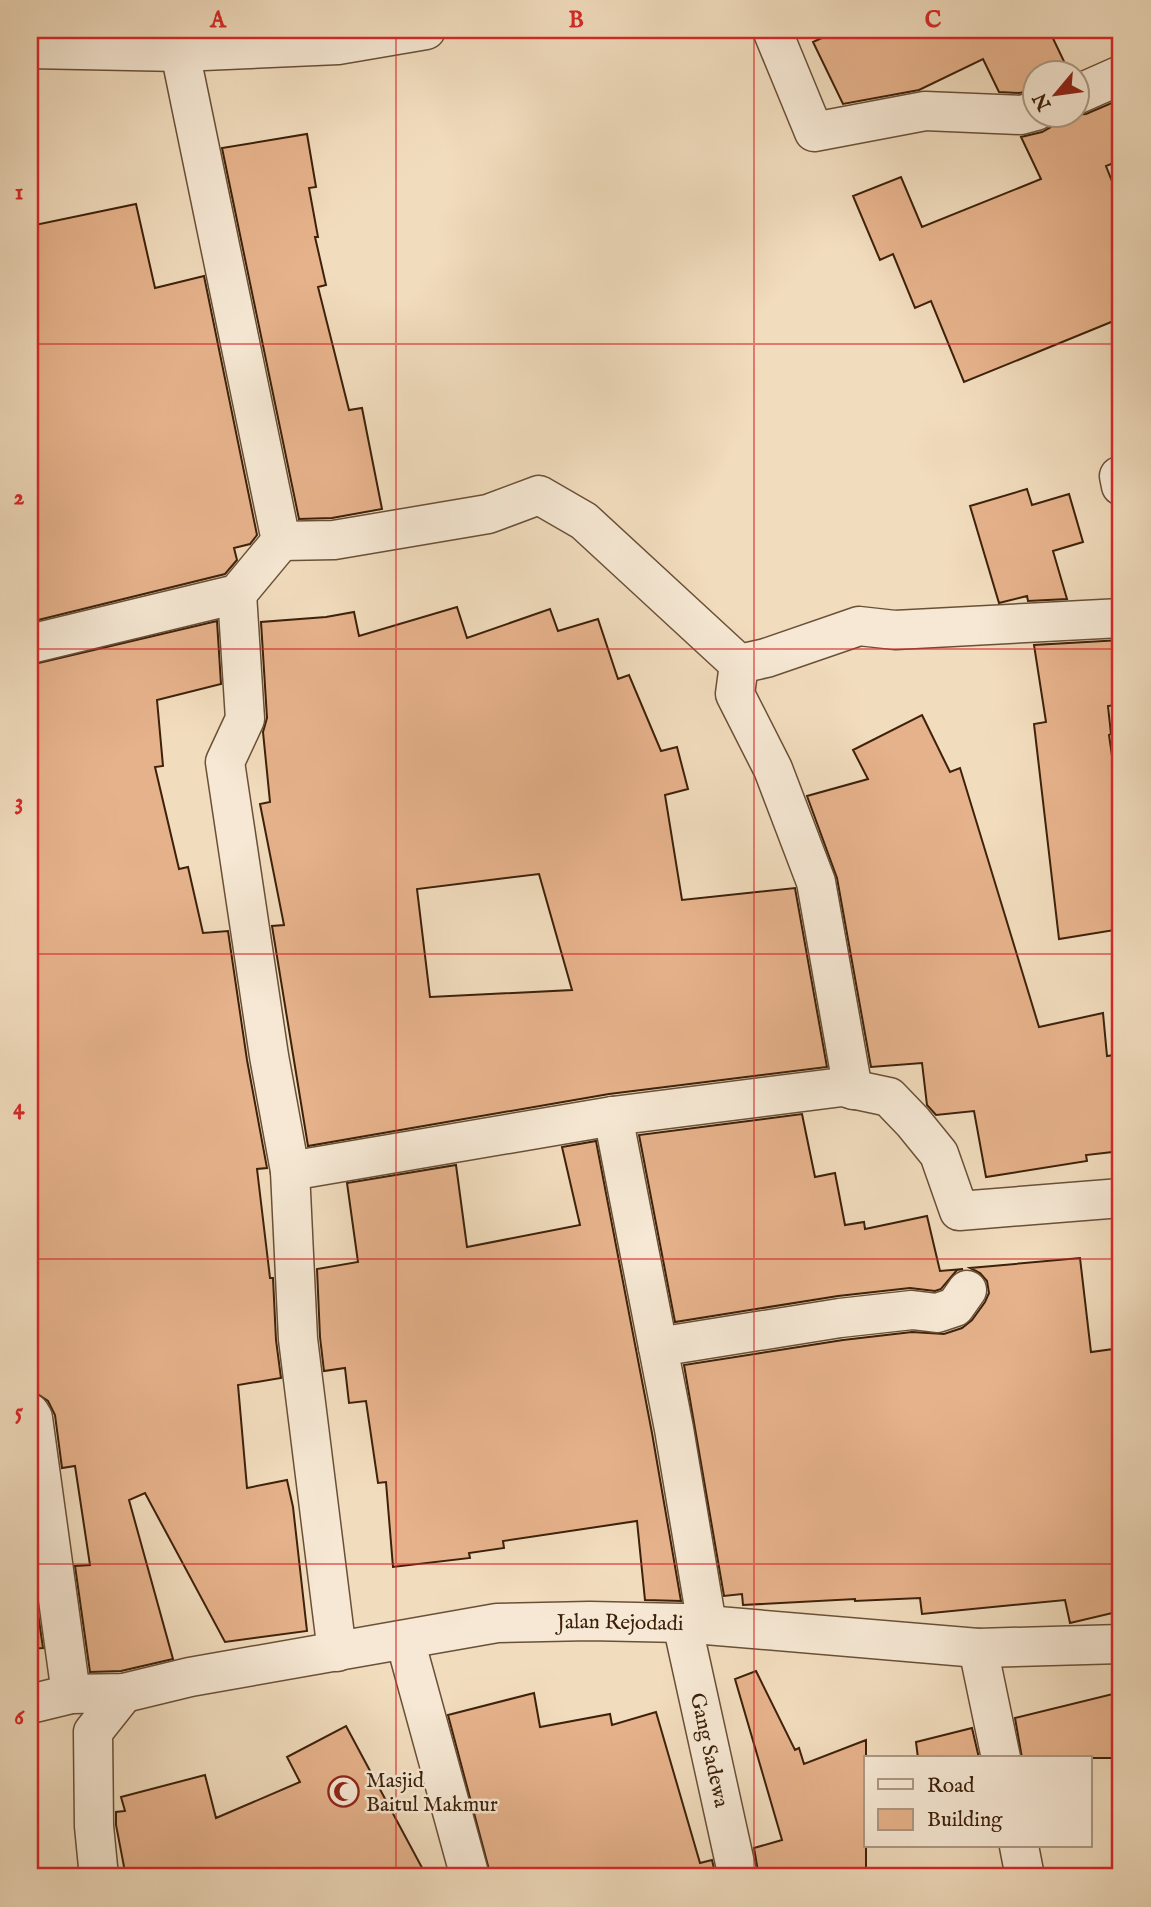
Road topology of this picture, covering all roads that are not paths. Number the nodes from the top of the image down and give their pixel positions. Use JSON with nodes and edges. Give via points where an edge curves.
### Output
{"nodes":[{"id":1,"x":426,"y":30,"type":"edge"},
{"id":2,"x":772,"y":30,"type":"edge"},
{"id":3,"x":30,"y":49,"type":"edge"},
{"id":4,"x":180,"y":52,"type":"junction"},
{"id":5,"x":1121,"y":75,"type":"edge"},
{"id":6,"x":1092,"y":88,"type":"edge"},
{"id":7,"x":1021,"y":115,"type":"edge"},
{"id":8,"x":281,"y":541,"type":"junction"},
{"id":9,"x":237,"y":594,"type":"junction"},
{"id":10,"x":1121,"y":618,"type":"edge"},
{"id":11,"x":30,"y":644,"type":"edge"},
{"id":12,"x":739,"y":664,"type":"junction"},
{"id":13,"x":853,"y":1090,"type":"junction"},
{"id":14,"x":613,"y":1116,"type":"junction"},
{"id":15,"x":290,"y":1171,"type":"junction"},
{"id":16,"x":1121,"y":1198,"type":"edge"},
{"id":17,"x":967,"y":1290,"type":"dead end"},
{"id":18,"x":658,"y":1347,"type":"junction"},
{"id":19,"x":30,"y":1413,"type":"edge"},
{"id":20,"x":694,"y":1624,"type":"junction"},
{"id":21,"x":405,"y":1640,"type":"junction"},
{"id":22,"x":1121,"y":1644,"type":"edge"},
{"id":23,"x":978,"y":1647,"type":"junction"},
{"id":24,"x":337,"y":1652,"type":"junction"},
{"id":25,"x":124,"y":1693,"type":"junction"},
{"id":26,"x":71,"y":1694,"type":"junction"},
{"id":27,"x":30,"y":1704,"type":"edge"},
{"id":28,"x":1001,"y":1756,"type":"edge"},
{"id":29,"x":1019,"y":1848,"type":"edge"},
{"id":30,"x":99,"y":1877,"type":"edge"},
{"id":31,"x":470,"y":1877,"type":"edge"},
{"id":32,"x":738,"y":1877,"type":"edge"},
{"id":33,"x":1025,"y":1877,"type":"edge"}],
"edges":[{"from":1,"to":4,"type":"street","via":[[338,45]]},
{"from":2,"to":7,"type":"street","via":[[814,132],[925,111]]},
{"from":3,"to":4,"type":"street"},
{"from":4,"to":8,"type":"street"},
{"from":5,"to":6,"type":"street"},
{"from":8,"to":9,"type":"street"},
{"from":8,"to":12,"type":"street","via":[[334,540],[488,514],[539,495],[584,521]]},
{"from":9,"to":11,"type":"street"},
{"from":9,"to":15,"type":"street","via":[[245,719],[225,762]]},
{"from":10,"to":12,"type":"street","via":[[895,630],[859,626]]},
{"from":12,"to":13,"type":"street","via":[[735,694],[772,769],[816,882]]},
{"from":13,"to":14,"type":"street","via":[[842,1087]]},
{"from":13,"to":16,"type":"street","via":[[889,1097],[913,1122],[939,1154],[959,1211]]},
{"from":14,"to":15,"type":"street"},
{"from":14,"to":18,"type":"street","name":"Gang Sadewa"},
{"from":15,"to":24,"type":"street","via":[[298,1339]]},
{"from":17,"to":18,"type":"street","via":[[954,1307],[937,1313],[912,1310],[840,1318]]},
{"from":18,"to":20,"type":"street","name":"Gang Sadewa"},
{"from":19,"to":26,"type":"street"},
{"from":20,"to":21,"type":"street","name":"Jalan Rejodadi","via":[[497,1623]]},
{"from":20,"to":23,"type":"street","name":"Jalan Rejodadi"},
{"from":20,"to":32,"type":"street","name":"Gang Sadewa"},
{"from":21,"to":24,"type":"street","name":"Jalan Rejodadi"},
{"from":21,"to":31,"type":"street"},
{"from":22,"to":23,"type":"street","name":"Jalan Rejodadi"},
{"from":23,"to":28,"type":"street"},
{"from":24,"to":25,"type":"street","name":"Jalan Rejodadi"},
{"from":25,"to":26,"type":"street","name":"Jalan Rejodadi"},
{"from":25,"to":30,"type":"street","via":[[93,1732]]},
{"from":26,"to":27,"type":"street","name":"Jalan Rejodadi"},
{"from":29,"to":33,"type":"street"}]}
